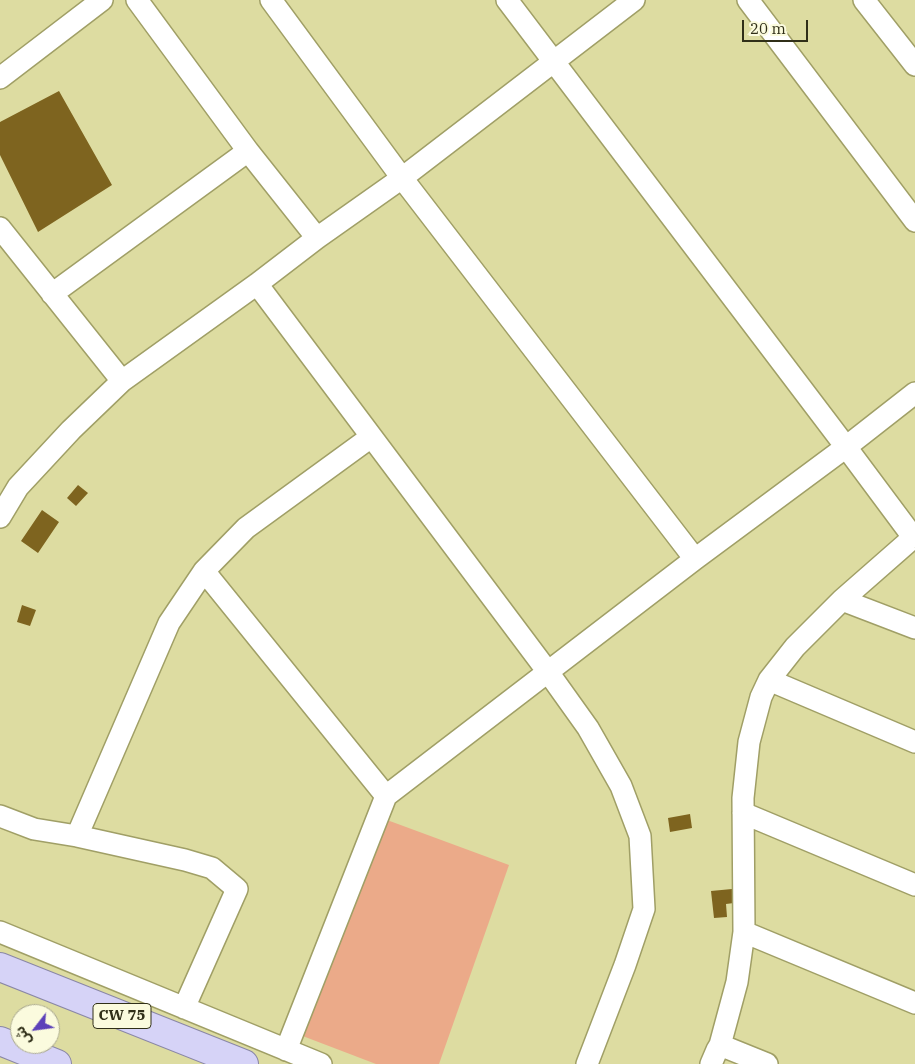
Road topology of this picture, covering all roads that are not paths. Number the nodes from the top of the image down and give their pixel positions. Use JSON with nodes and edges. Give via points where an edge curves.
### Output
{"nodes":[{"id":1,"x":102,"y":0,"type":"edge"},
{"id":2,"x":137,"y":0,"type":"edge"},
{"id":3,"x":271,"y":0,"type":"edge"},
{"id":4,"x":507,"y":0,"type":"edge"},
{"id":5,"x":634,"y":0,"type":"edge"},
{"id":6,"x":748,"y":0,"type":"edge"},
{"id":7,"x":864,"y":0,"type":"edge"},
{"id":8,"x":554,"y":61,"type":"junction"},
{"id":9,"x":915,"y":65,"type":"edge"},
{"id":10,"x":0,"y":78,"type":"edge"},
{"id":11,"x":248,"y":151,"type":"junction"},
{"id":12,"x":402,"y":178,"type":"junction"},
{"id":13,"x":915,"y":221,"type":"edge"},
{"id":14,"x":0,"y":228,"type":"edge"},
{"id":15,"x":317,"y":238,"type":"junction"},
{"id":16,"x":257,"y":284,"type":"junction"},
{"id":17,"x":52,"y":294,"type":"junction"},
{"id":18,"x":122,"y":381,"type":"junction"},
{"id":19,"x":915,"y":393,"type":"edge"},
{"id":20,"x":371,"y":437,"type":"junction"},
{"id":21,"x":846,"y":447,"type":"junction"},
{"id":22,"x":0,"y":517,"type":"edge"},
{"id":23,"x":914,"y":536,"type":"edge"},
{"id":24,"x":694,"y":559,"type":"junction"},
{"id":25,"x":204,"y":571,"type":"junction"},
{"id":26,"x":842,"y":600,"type":"junction"},
{"id":27,"x":915,"y":628,"type":"edge"},
{"id":28,"x":548,"y":672,"type":"junction"},
{"id":29,"x":768,"y":680,"type":"junction"},
{"id":30,"x":915,"y":742,"type":"edge"},
{"id":31,"x":386,"y":796,"type":"junction"},
{"id":32,"x":743,"y":813,"type":"junction"},
{"id":33,"x":0,"y":816,"type":"edge"},
{"id":34,"x":77,"y":836,"type":"junction"},
{"id":35,"x":915,"y":885,"type":"edge"},
{"id":36,"x":0,"y":932,"type":"edge"},
{"id":37,"x":744,"y":932,"type":"junction"},
{"id":38,"x":0,"y":967,"type":"edge"},
{"id":39,"x":915,"y":1004,"type":"edge"},
{"id":40,"x":184,"y":1008,"type":"junction"},
{"id":41,"x":0,"y":1041,"type":"edge"},
{"id":42,"x":720,"y":1045,"type":"junction"},
{"id":43,"x":286,"y":1050,"type":"junction"},
{"id":44,"x":57,"y":1064,"type":"edge"},
{"id":45,"x":244,"y":1064,"type":"edge"},
{"id":46,"x":321,"y":1064,"type":"edge"},
{"id":47,"x":587,"y":1064,"type":"edge"},
{"id":48,"x":711,"y":1064,"type":"edge"},
{"id":49,"x":767,"y":1064,"type":"edge"}],
"edges":[{"from":1,"to":10,"type":"street"},
{"from":2,"to":11,"type":"street"},
{"from":3,"to":12,"type":"street"},
{"from":4,"to":8,"type":"street"},
{"from":5,"to":8,"type":"street"},
{"from":6,"to":13,"type":"street"},
{"from":7,"to":9,"type":"street"},
{"from":8,"to":12,"type":"street"},
{"from":8,"to":21,"type":"street"},
{"from":11,"to":15,"type":"street"},
{"from":11,"to":17,"type":"street"},
{"from":12,"to":15,"type":"street"},
{"from":12,"to":24,"type":"street"},
{"from":14,"to":17,"type":"street"},
{"from":15,"to":16,"type":"street"},
{"from":16,"to":18,"type":"street"},
{"from":16,"to":20,"type":"street"},
{"from":17,"to":18,"type":"street"},
{"from":18,"to":22,"type":"street","via":[[18,487]]},
{"from":19,"to":21,"type":"street"},
{"from":20,"to":25,"type":"street","via":[[246,528]]},
{"from":20,"to":28,"type":"street"},
{"from":21,"to":23,"type":"street"},
{"from":21,"to":24,"type":"street"},
{"from":23,"to":26,"type":"street"},
{"from":24,"to":28,"type":"street"},
{"from":25,"to":31,"type":"street"},
{"from":25,"to":34,"type":"street","via":[[169,623]]},
{"from":26,"to":27,"type":"street"},
{"from":26,"to":29,"type":"street"},
{"from":28,"to":31,"type":"street"},
{"from":28,"to":47,"type":"street","via":[[588,728],[621,786],[640,836],[644,909]]},
{"from":29,"to":30,"type":"street"},
{"from":29,"to":32,"type":"street","via":[[749,742]]},
{"from":31,"to":43,"type":"street"},
{"from":32,"to":35,"type":"street"},
{"from":32,"to":37,"type":"street"},
{"from":33,"to":34,"type":"street","via":[[34,829]]},
{"from":34,"to":40,"type":"street","via":[[212,868],[237,889]]},
{"from":36,"to":40,"type":"street"},
{"from":37,"to":39,"type":"street"},
{"from":37,"to":42,"type":"street","via":[[737,982]]},
{"from":38,"to":45,"type":"main road","number":"CW 75"},
{"from":40,"to":43,"type":"street"},
{"from":41,"to":44,"type":"main road"},
{"from":42,"to":48,"type":"street"},
{"from":42,"to":49,"type":"street"},
{"from":43,"to":46,"type":"street"}]}
